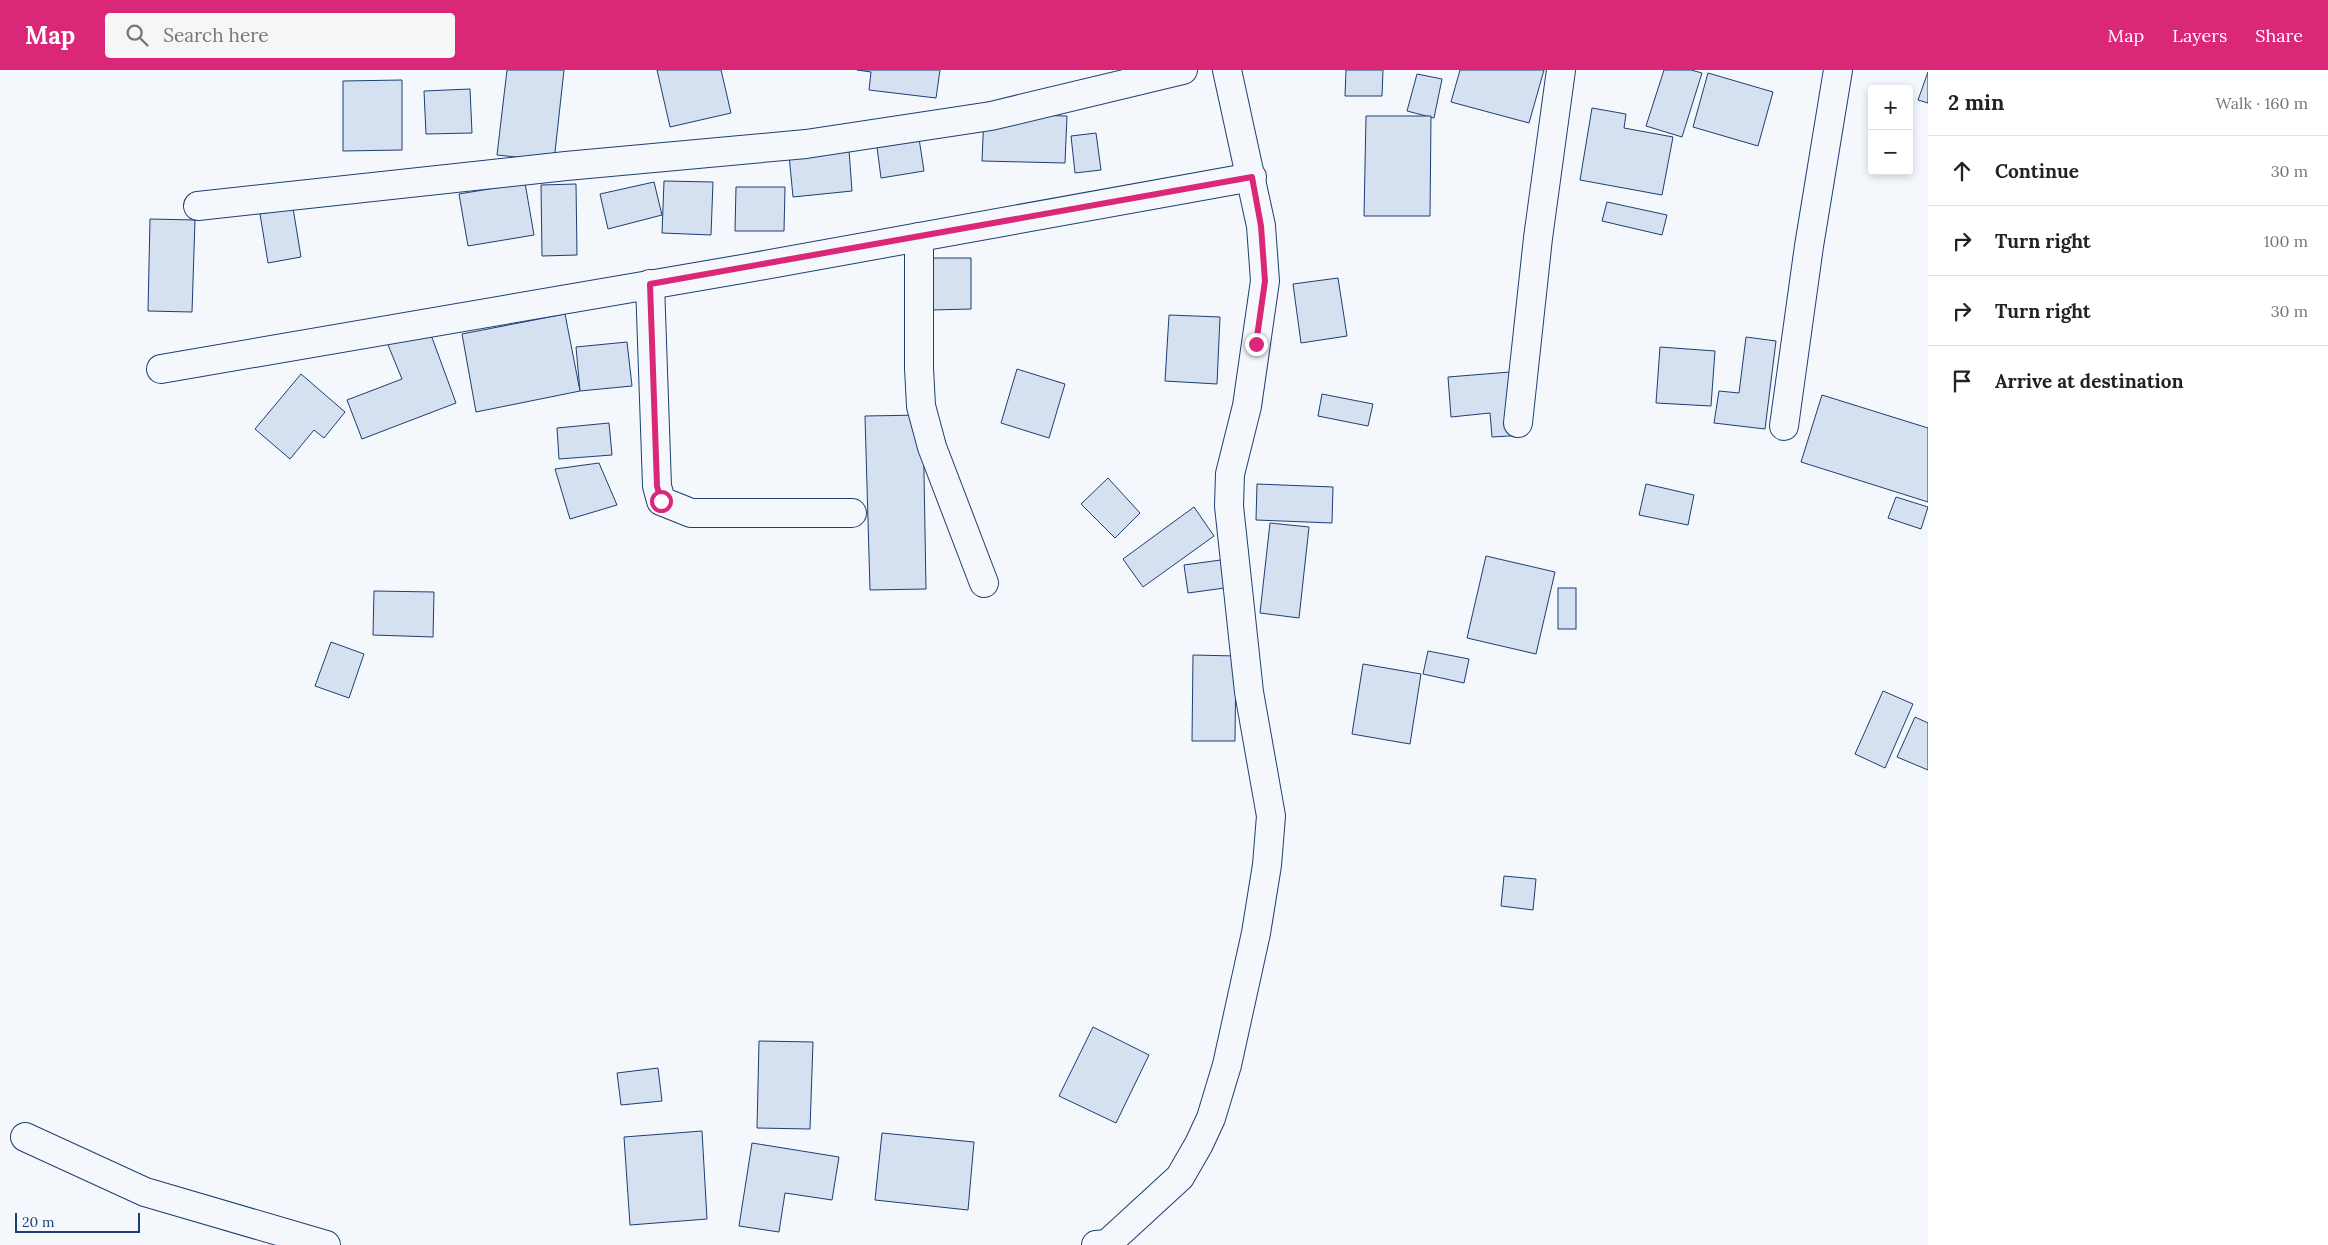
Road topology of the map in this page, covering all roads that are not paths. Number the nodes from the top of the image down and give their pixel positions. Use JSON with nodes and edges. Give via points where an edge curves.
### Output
{"nodes":[{"id":1,"x":1183,"y":70,"type":"edge"},
{"id":2,"x":1227,"y":70,"type":"edge"},
{"id":3,"x":1561,"y":70,"type":"edge"},
{"id":4,"x":1838,"y":70,"type":"edge"},
{"id":5,"x":1252,"y":177,"type":"junction"},
{"id":6,"x":198,"y":206,"type":"dead end"},
{"id":7,"x":920,"y":237,"type":"junction"},
{"id":8,"x":650,"y":284,"type":"junction"},
{"id":9,"x":161,"y":369,"type":"dead end"},
{"id":10,"x":1518,"y":424,"type":"dead end"},
{"id":11,"x":1784,"y":426,"type":"dead end"},
{"id":12,"x":852,"y":512,"type":"dead end"},
{"id":13,"x":984,"y":583,"type":"dead end"},
{"id":14,"x":25,"y":1137,"type":"dead end"},
{"id":15,"x":326,"y":1245,"type":"edge"},
{"id":16,"x":1096,"y":1245,"type":"edge"},
{"id":17,"x":1107,"y":1245,"type":"edge"}],
"edges":[{"from":1,"to":6,"type":"street","via":[[991,116],[806,144]]},
{"from":2,"to":5,"type":"street"},
{"from":3,"to":10,"type":"street","via":[[1538,238]]},
{"from":4,"to":11,"type":"street"},
{"from":5,"to":7,"type":"street"},
{"from":5,"to":17,"type":"street","via":[[1261,226],[1265,281],[1247,406],[1230,474],[1229,506],[1249,692],[1271,816],[1267,865],[1256,934],[1227,1065],[1211,1118],[1180,1177]]},
{"from":7,"to":8,"type":"street"},
{"from":7,"to":13,"type":"street","via":[[919,368],[922,406],[932,447]]},
{"from":8,"to":9,"type":"street"},
{"from":8,"to":12,"type":"street","via":[[657,486],[661,501],[691,513]]},
{"from":14,"to":15,"type":"street","via":[[145,1192]]},
{"from":16,"to":17,"type":"street"}]}
